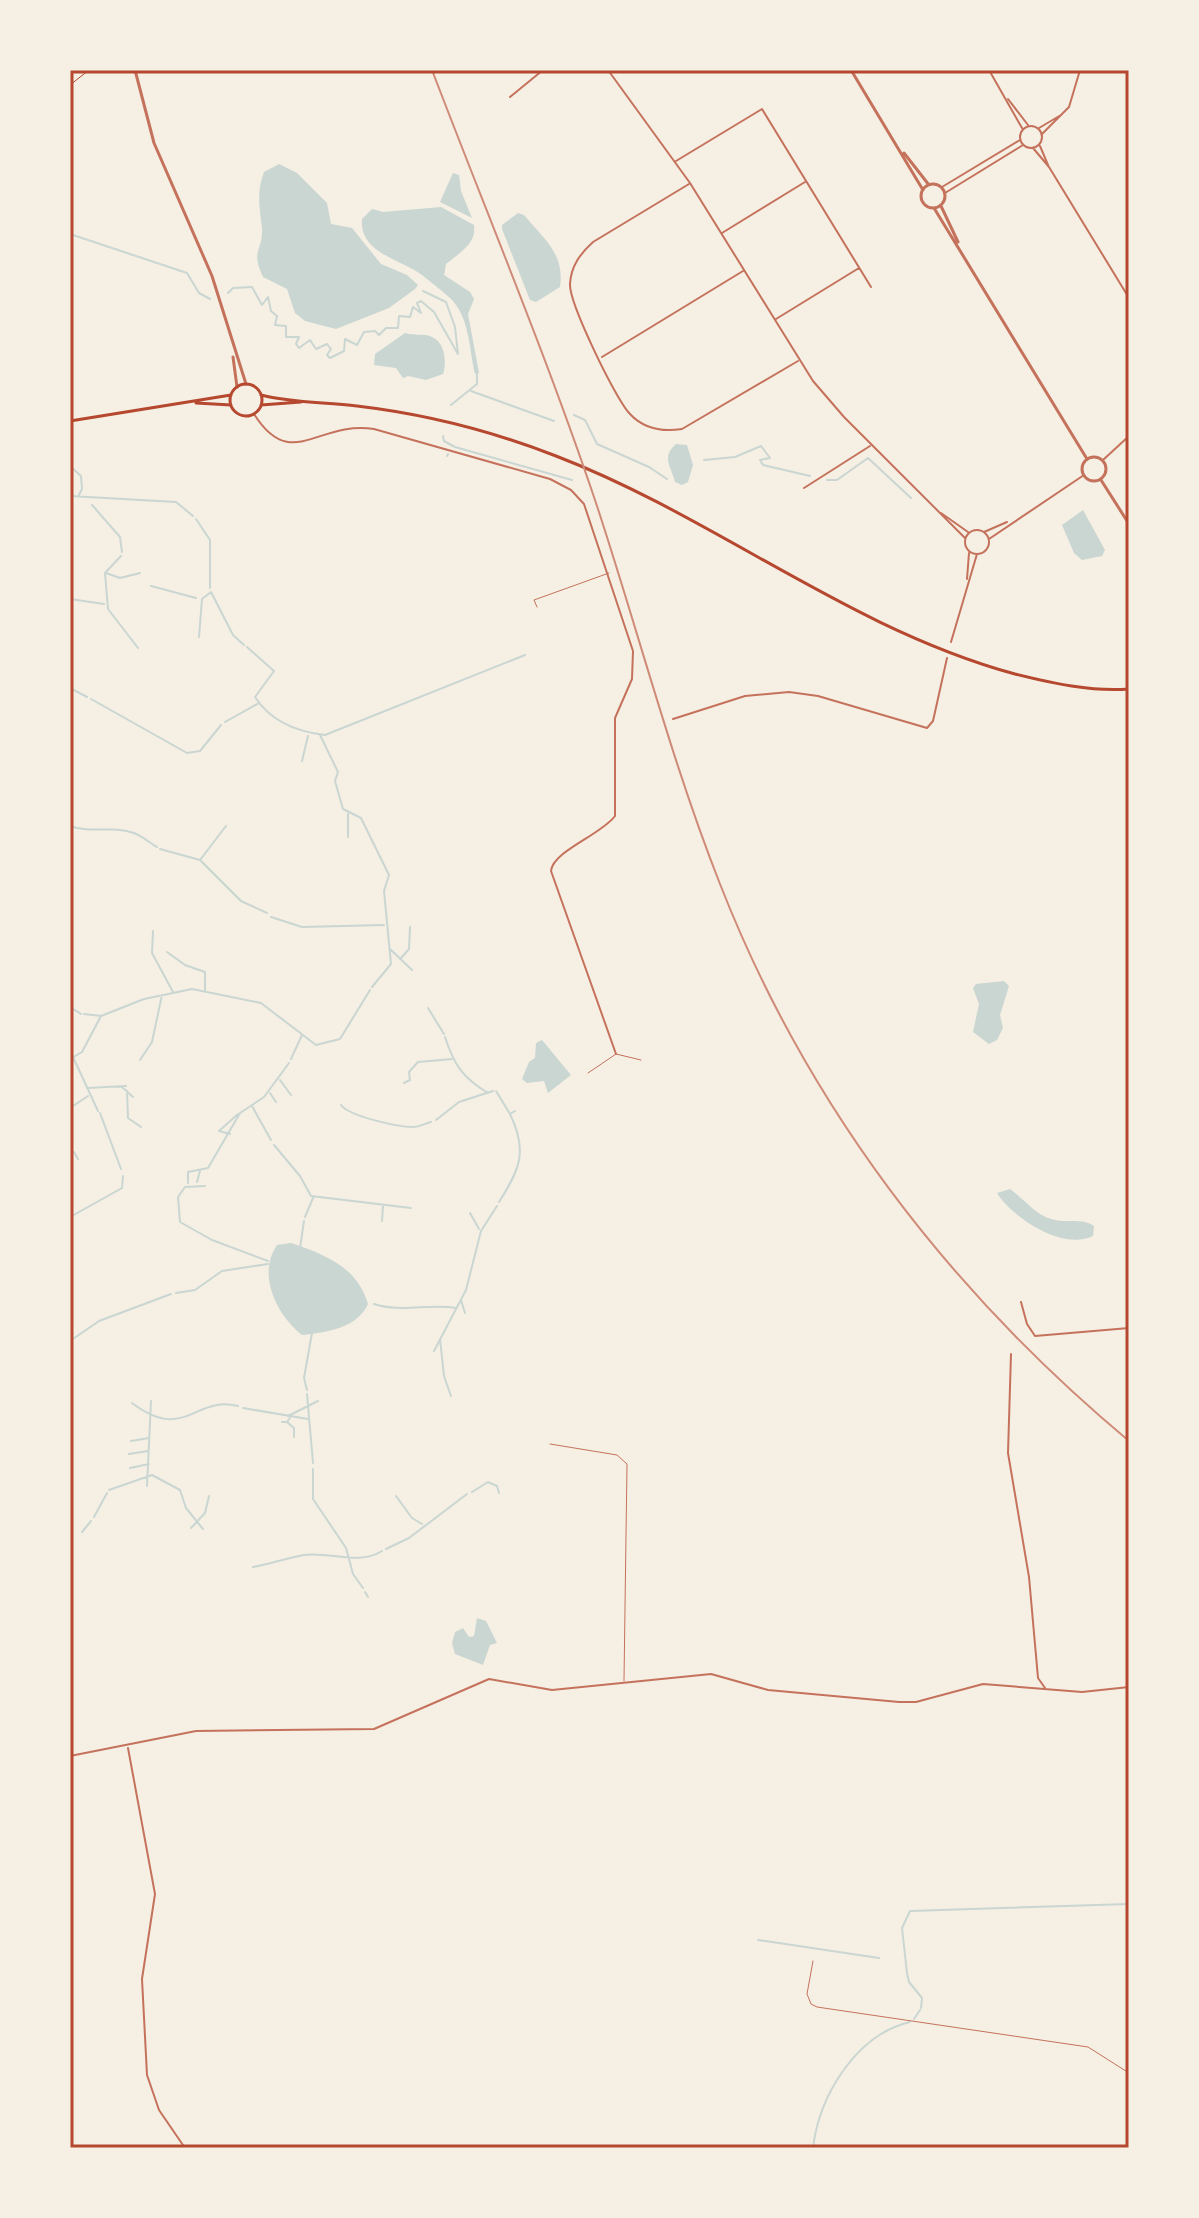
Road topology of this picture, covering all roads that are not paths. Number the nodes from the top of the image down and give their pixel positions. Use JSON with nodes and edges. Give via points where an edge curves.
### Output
{"nodes":[{"id":1,"x":135,"y":70,"type":"edge"},
{"id":2,"x":543,"y":70,"type":"edge"},
{"id":3,"x":608,"y":70,"type":"edge"},
{"id":4,"x":851,"y":70,"type":"edge"},
{"id":5,"x":989,"y":70,"type":"edge"},
{"id":6,"x":1080,"y":70,"type":"edge"},
{"id":7,"x":1005,"y":95,"type":"junction"},
{"id":8,"x":510,"y":97,"type":"dead end"},
{"id":9,"x":1062,"y":114,"type":"junction"},
{"id":10,"x":1029,"y":126,"type":"junction"},
{"id":11,"x":1038,"y":129,"type":"junction"},
{"id":12,"x":1022,"y":130,"type":"junction"},
{"id":13,"x":1042,"y":134,"type":"junction"},
{"id":14,"x":1020,"y":140,"type":"junction"},
{"id":15,"x":1039,"y":144,"type":"junction"},
{"id":16,"x":1023,"y":145,"type":"junction"},
{"id":17,"x":1033,"y":148,"type":"junction"},
{"id":18,"x":900,"y":149,"type":"junction"},
{"id":19,"x":675,"y":162,"type":"junction"},
{"id":20,"x":1049,"y":167,"type":"junction"},
{"id":21,"x":806,"y":182,"type":"junction"},
{"id":22,"x":690,"y":183,"type":"junction"},
{"id":23,"x":929,"y":185,"type":"junction"},
{"id":24,"x":942,"y":187,"type":"junction"},
{"id":25,"x":923,"y":190,"type":"junction"},
{"id":26,"x":945,"y":193,"type":"junction"},
{"id":27,"x":941,"y":205,"type":"junction"},
{"id":28,"x":934,"y":208,"type":"junction"},
{"id":29,"x":722,"y":233,"type":"junction"},
{"id":30,"x":961,"y":249,"type":"junction"},
{"id":31,"x":859,"y":268,"type":"junction"},
{"id":32,"x":744,"y":270,"type":"junction"},
{"id":33,"x":871,"y":287,"type":"dead end"},
{"id":34,"x":1129,"y":298,"type":"edge"},
{"id":35,"x":775,"y":320,"type":"junction"},
{"id":36,"x":232,"y":349,"type":"junction"},
{"id":37,"x":600,"y":358,"type":"junction"},
{"id":38,"x":799,"y":360,"type":"junction"},
{"id":39,"x":246,"y":384,"type":"junction"},
{"id":40,"x":237,"y":387,"type":"junction"},
{"id":41,"x":231,"y":395,"type":"junction"},
{"id":42,"x":261,"y":395,"type":"junction"},
{"id":43,"x":310,"y":402,"type":"junction"},
{"id":44,"x":188,"y":403,"type":"junction"},
{"id":45,"x":231,"y":405,"type":"junction"},
{"id":46,"x":261,"y":405,"type":"junction"},
{"id":47,"x":254,"y":414,"type":"junction"},
{"id":48,"x":70,"y":421,"type":"edge"},
{"id":49,"x":1129,"y":436,"type":"edge"},
{"id":50,"x":871,"y":445,"type":"junction"},
{"id":51,"x":1087,"y":459,"type":"junction"},
{"id":52,"x":1103,"y":460,"type":"junction"},
{"id":53,"x":1084,"y":475,"type":"junction"},
{"id":54,"x":1100,"y":480,"type":"junction"},
{"id":55,"x":804,"y":488,"type":"dead end"},
{"id":56,"x":937,"y":510,"type":"junction"},
{"id":57,"x":1009,"y":522,"type":"junction"},
{"id":58,"x":1129,"y":524,"type":"edge"},
{"id":59,"x":968,"y":532,"type":"junction"},
{"id":60,"x":984,"y":532,"type":"junction"},
{"id":61,"x":965,"y":538,"type":"junction"},
{"id":62,"x":989,"y":539,"type":"junction"},
{"id":63,"x":970,"y":552,"type":"junction"},
{"id":64,"x":977,"y":554,"type":"junction"},
{"id":65,"x":609,"y":573,"type":"junction"},
{"id":66,"x":967,"y":580,"type":"junction"},
{"id":67,"x":537,"y":607,"type":"dead end"},
{"id":68,"x":951,"y":642,"type":"dead end"},
{"id":69,"x":947,"y":658,"type":"dead end"},
{"id":70,"x":1129,"y":689,"type":"edge"},
{"id":71,"x":673,"y":719,"type":"dead end"},
{"id":72,"x":616,"y":1054,"type":"junction"},
{"id":73,"x":641,"y":1060,"type":"dead end"},
{"id":74,"x":588,"y":1073,"type":"dead end"},
{"id":75,"x":1021,"y":1302,"type":"dead end"},
{"id":76,"x":1129,"y":1328,"type":"edge"},
{"id":77,"x":1011,"y":1354,"type":"dead end"},
{"id":78,"x":550,"y":1444,"type":"dead end"},
{"id":79,"x":1038,"y":1678,"type":"junction"},
{"id":80,"x":624,"y":1683,"type":"junction"},
{"id":81,"x":1032,"y":1687,"type":"junction"},
{"id":82,"x":1129,"y":1687,"type":"edge"},
{"id":83,"x":1045,"y":1689,"type":"junction"},
{"id":84,"x":128,"y":1747,"type":"junction"},
{"id":85,"x":70,"y":1756,"type":"edge"},
{"id":86,"x":813,"y":1961,"type":"dead end"},
{"id":87,"x":1129,"y":2073,"type":"edge"},
{"id":88,"x":185,"y":2148,"type":"edge"}],
"edges":[{"from":1,"to":36,"type":"street","via":[[154,143],[212,276]]},
{"from":2,"to":8,"type":"street"},
{"from":3,"to":19,"type":"street"},
{"from":4,"to":18,"type":"street"},
{"from":5,"to":7,"type":"street"},
{"from":6,"to":9,"type":"street","via":[[1077,91]]},
{"from":7,"to":10,"type":"street"},
{"from":7,"to":12,"type":"street"},
{"from":9,"to":11,"type":"street"},
{"from":9,"to":13,"type":"street"},
{"from":10,"to":11,"type":"street"},
{"from":10,"to":12,"type":"street"},
{"from":11,"to":13,"type":"street"},
{"from":12,"to":14,"type":"street"},
{"from":13,"to":15,"type":"street"},
{"from":14,"to":16,"type":"street"},
{"from":14,"to":24,"type":"street"},
{"from":15,"to":17,"type":"street"},
{"from":15,"to":20,"type":"street"},
{"from":16,"to":17,"type":"street"},
{"from":16,"to":26,"type":"street"},
{"from":17,"to":20,"type":"street"},
{"from":18,"to":23,"type":"street"},
{"from":18,"to":25,"type":"street"},
{"from":19,"to":21,"type":"street","via":[[762,109]]},
{"from":19,"to":22,"type":"street"},
{"from":20,"to":34,"type":"street"},
{"from":21,"to":29,"type":"street"},
{"from":21,"to":31,"type":"street"},
{"from":22,"to":29,"type":"street"},
{"from":22,"to":37,"type":"street","via":[[593,242],[575,262],[570,295]]},
{"from":23,"to":24,"type":"street"},
{"from":23,"to":25,"type":"street"},
{"from":24,"to":26,"type":"street"},
{"from":25,"to":28,"type":"street","via":[[924,204]]},
{"from":26,"to":27,"type":"street"},
{"from":27,"to":28,"type":"street"},
{"from":27,"to":30,"type":"street"},
{"from":28,"to":30,"type":"street"},
{"from":29,"to":32,"type":"street"},
{"from":30,"to":51,"type":"street"},
{"from":31,"to":33,"type":"street"},
{"from":31,"to":35,"type":"street"},
{"from":32,"to":35,"type":"street"},
{"from":32,"to":37,"type":"street"},
{"from":35,"to":38,"type":"street"},
{"from":36,"to":39,"type":"street"},
{"from":36,"to":40,"type":"street"},
{"from":37,"to":38,"type":"street","via":[[631,415],[644,425],[668,431],[692,425]]},
{"from":38,"to":50,"type":"street"},
{"from":39,"to":40,"type":"main road"},
{"from":39,"to":42,"type":"main road"},
{"from":40,"to":41,"type":"main road"},
{"from":41,"to":44,"type":"main road"},
{"from":41,"to":45,"type":"main road"},
{"from":42,"to":43,"type":"main road"},
{"from":42,"to":46,"type":"main road"},
{"from":43,"to":46,"type":"main road"},
{"from":43,"to":70,"type":"main road","via":[[447,422],[558,457],[608,477],[915,639],[1037,679]]},
{"from":44,"to":45,"type":"main road"},
{"from":44,"to":48,"type":"main road"},
{"from":45,"to":47,"type":"main road","via":[[239,414]]},
{"from":46,"to":47,"type":"main road"},
{"from":47,"to":65,"type":"street","via":[[272,437],[288,443],[345,427],[374,429],[563,485],[584,504]]},
{"from":49,"to":52,"type":"street"},
{"from":50,"to":55,"type":"street"},
{"from":50,"to":56,"type":"street"},
{"from":51,"to":52,"type":"street"},
{"from":51,"to":53,"type":"street"},
{"from":52,"to":54,"type":"street","via":[[1106,472]]},
{"from":53,"to":54,"type":"street"},
{"from":53,"to":57,"type":"street"},
{"from":54,"to":58,"type":"street"},
{"from":56,"to":59,"type":"street"},
{"from":56,"to":61,"type":"street"},
{"from":57,"to":60,"type":"street"},
{"from":57,"to":62,"type":"street"},
{"from":59,"to":60,"type":"street"},
{"from":59,"to":61,"type":"street"},
{"from":60,"to":62,"type":"street"},
{"from":61,"to":63,"type":"street"},
{"from":62,"to":64,"type":"street","via":[[988,547]]},
{"from":63,"to":64,"type":"street"},
{"from":63,"to":66,"type":"street"},
{"from":64,"to":66,"type":"street"},
{"from":65,"to":67,"type":"lane","via":[[534,600]]},
{"from":65,"to":72,"type":"street","via":[[633,660],[632,679],[615,718],[617,808],[604,828],[556,859],[551,871]]},
{"from":66,"to":68,"type":"street"},
{"from":69,"to":71,"type":"street","via":[[927,728],[789,692],[745,696]]},
{"from":72,"to":73,"type":"lane"},
{"from":72,"to":74,"type":"lane"},
{"from":75,"to":76,"type":"street","via":[[1035,1336]]},
{"from":77,"to":79,"type":"street","via":[[1008,1453],[1029,1577]]},
{"from":78,"to":80,"type":"lane","via":[[617,1455],[627,1464]]},
{"from":79,"to":81,"type":"street"},
{"from":79,"to":83,"type":"street"},
{"from":80,"to":81,"type":"street","via":[[711,1674],[768,1690],[899,1702],[983,1684]]},
{"from":80,"to":84,"type":"street","via":[[552,1690],[489,1679],[374,1729],[221,1729]]},
{"from":81,"to":83,"type":"street"},
{"from":82,"to":83,"type":"street","via":[[1090,1692]]},
{"from":84,"to":85,"type":"street"},
{"from":84,"to":88,"type":"street","via":[[155,1894],[142,1979],[147,2075],[159,2110]]},
{"from":86,"to":87,"type":"lane","via":[[807,1994],[817,2007],[1088,2047]]}]}
